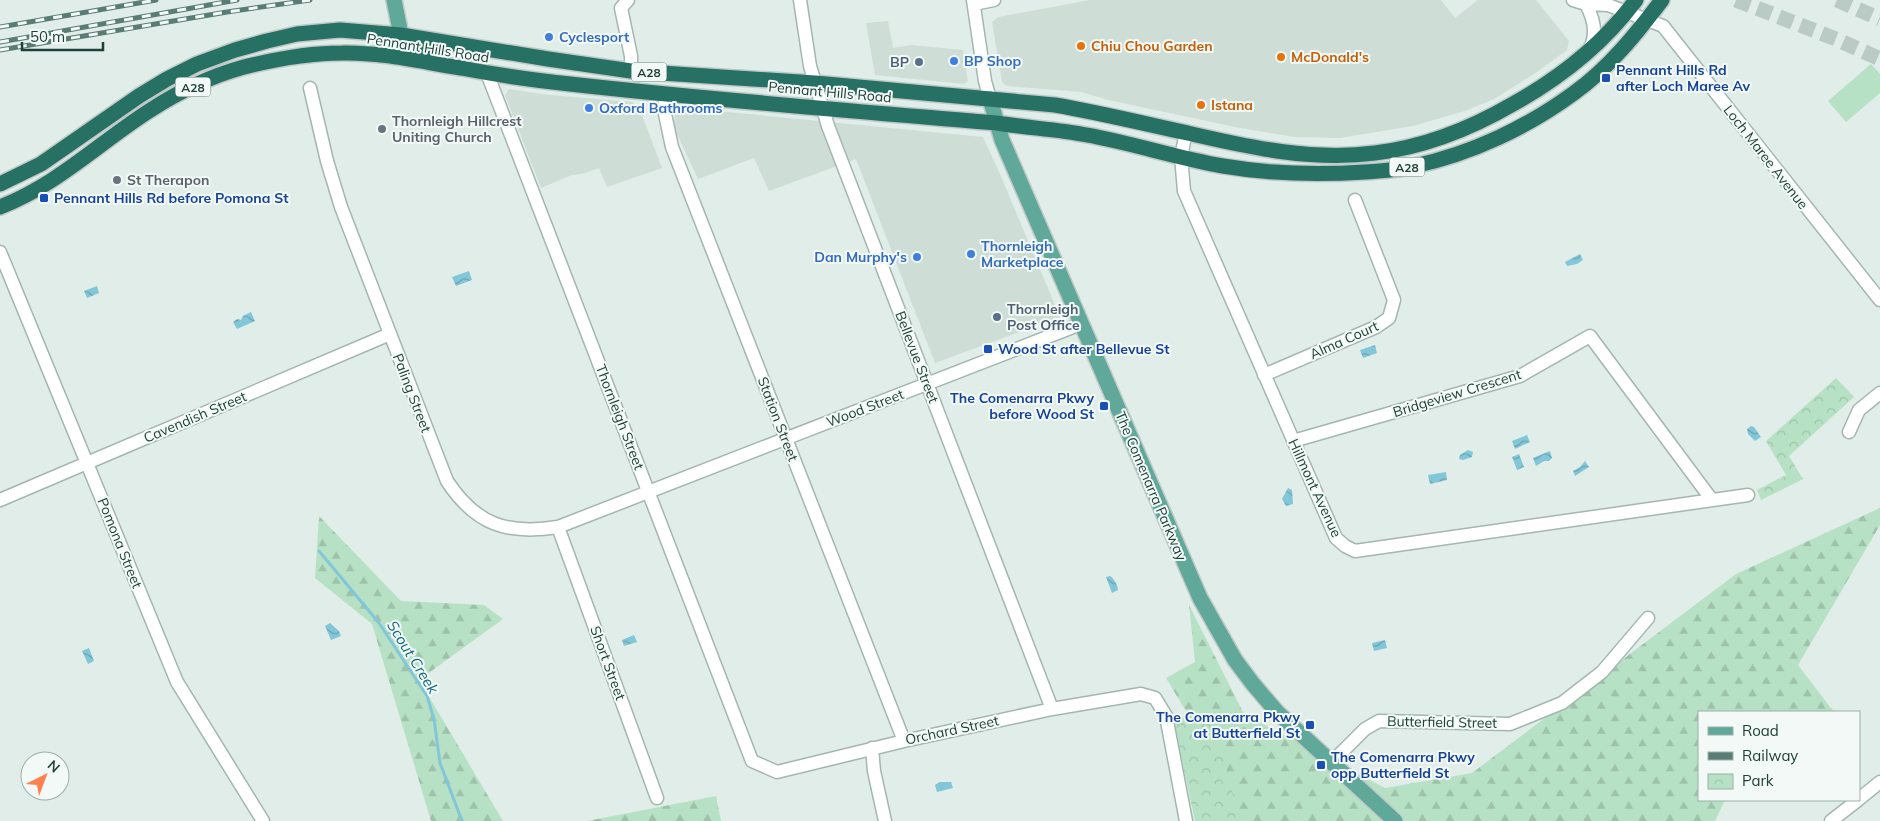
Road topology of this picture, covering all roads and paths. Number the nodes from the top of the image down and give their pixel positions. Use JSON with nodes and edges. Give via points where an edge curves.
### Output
{"nodes":[{"id":1,"x":800,"y":0,"type":"edge"},
{"id":2,"x":994,"y":0,"type":"edge"},
{"id":3,"x":1662,"y":0,"type":"edge"},
{"id":4,"x":394,"y":1,"type":"edge"},
{"id":5,"x":973,"y":2,"type":"edge"},
{"id":6,"x":1579,"y":2,"type":"edge"},
{"id":7,"x":624,"y":4,"type":"edge"},
{"id":8,"x":1631,"y":6,"type":"edge"},
{"id":9,"x":1647,"y":20,"type":"junction"},
{"id":10,"x":401,"y":34,"type":"junction"},
{"id":11,"x":1588,"y":52,"type":"junction"},
{"id":12,"x":458,"y":68,"type":"junction"},
{"id":13,"x":631,"y":71,"type":"junction"},
{"id":14,"x":487,"y":73,"type":"junction"},
{"id":15,"x":815,"y":83,"type":"junction"},
{"id":16,"x":310,"y":88,"type":"dead end"},
{"id":17,"x":665,"y":94,"type":"junction"},
{"id":18,"x":990,"y":99,"type":"junction"},
{"id":19,"x":822,"y":108,"type":"junction"},
{"id":20,"x":997,"y":123,"type":"junction"},
{"id":21,"x":1186,"y":133,"type":"junction"},
{"id":22,"x":1181,"y":156,"type":"junction"},
{"id":23,"x":0,"y":184,"type":"edge"},
{"id":24,"x":1355,"y":200,"type":"dead end"},
{"id":25,"x":0,"y":207,"type":"edge"},
{"id":26,"x":0,"y":252,"type":"edge"},
{"id":27,"x":1880,"y":300,"type":"edge"},
{"id":28,"x":1081,"y":324,"type":"junction"},
{"id":29,"x":390,"y":334,"type":"junction"},
{"id":30,"x":1264,"y":375,"type":"junction"},
{"id":31,"x":927,"y":384,"type":"junction"},
{"id":32,"x":1880,"y":393,"type":"edge"},
{"id":33,"x":1849,"y":432,"type":"dead end"},
{"id":34,"x":786,"y":439,"type":"junction"},
{"id":35,"x":1293,"y":441,"type":"junction"},
{"id":36,"x":87,"y":463,"type":"junction"},
{"id":37,"x":649,"y":492,"type":"junction"},
{"id":38,"x":1748,"y":495,"type":"dead end"},
{"id":39,"x":0,"y":500,"type":"edge"},
{"id":40,"x":1712,"y":500,"type":"junction"},
{"id":41,"x":558,"y":527,"type":"junction"},
{"id":42,"x":1648,"y":618,"type":"dead end"},
{"id":43,"x":1052,"y":709,"type":"junction"},
{"id":44,"x":904,"y":741,"type":"junction"},
{"id":45,"x":872,"y":748,"type":"junction"},
{"id":46,"x":752,"y":761,"type":"joint"},
{"id":47,"x":1332,"y":762,"type":"junction"},
{"id":48,"x":1880,"y":782,"type":"edge"},
{"id":49,"x":1860,"y":797,"type":"edge"},
{"id":50,"x":657,"y":798,"type":"dead end"},
{"id":51,"x":1856,"y":801,"type":"edge"},
{"id":52,"x":263,"y":821,"type":"edge"},
{"id":53,"x":885,"y":821,"type":"edge"},
{"id":54,"x":1186,"y":821,"type":"edge"},
{"id":55,"x":1395,"y":821,"type":"edge"},
{"id":56,"x":1831,"y":821,"type":"edge"}],
"edges":[{"from":1,"to":15,"type":"street","name":"Bellevue Street"},
{"from":2,"to":5,"type":"street"},
{"from":3,"to":9,"type":"highway","name":"Pennant Hills Road","number":"A28"},
{"from":4,"to":10,"type":"main road"},
{"from":5,"to":18,"type":"street"},
{"from":6,"to":8,"type":"street"},
{"from":6,"to":11,"type":"street","via":[[1592,18],[1594,26]]},
{"from":7,"to":13,"type":"street"},
{"from":8,"to":9,"type":"street"},
{"from":8,"to":11,"type":"highway","name":"Pennant Hills Road","number":"A28"},
{"from":9,"to":22,"type":"highway","name":"Pennant Hills Road","number":"A28","via":[[1618,53],[1575,93],[1526,123],[1448,157],[1413,167],[1317,174],[1222,166]]},
{"from":9,"to":27,"type":"street","name":"Loch Maree Avenue","via":[[1663,26]]},
{"from":10,"to":12,"type":"highway","via":[[405,46]]},
{"from":10,"to":13,"type":"highway","name":"Pennant Hills Road","number":"A28"},
{"from":10,"to":23,"type":"highway","name":"Pennant Hills Road","number":"A28","via":[[340,30],[296,34],[212,58],[166,79],[42,164]]},
{"from":11,"to":21,"type":"highway","name":"Pennant Hills Road","number":"A28","via":[[1526,97],[1482,122],[1401,149],[1343,155],[1278,152]]},
{"from":12,"to":14,"type":"highway","name":"Pennant Hills Road","number":"A28"},
{"from":12,"to":25,"type":"highway","name":"Pennant Hills Road","number":"A28","via":[[370,54],[341,53],[300,55],[241,68],[169,99],[52,181]]},
{"from":13,"to":15,"type":"highway","name":"Pennant Hills Road","number":"A28"},
{"from":14,"to":17,"type":"highway","name":"Pennant Hills Road","number":"A28"},
{"from":14,"to":37,"type":"street","name":"Thornleigh Street"},
{"from":15,"to":18,"type":"highway","name":"Pennant Hills Road","number":"A28"},
{"from":15,"to":19,"type":"street","name":"Bellevue Street"},
{"from":16,"to":29,"type":"street","name":"Paling Street","via":[[341,207]]},
{"from":17,"to":19,"type":"highway","name":"Pennant Hills Road","number":"A28"},
{"from":17,"to":34,"type":"street","name":"Station Street","via":[[665,114],[672,147]]},
{"from":18,"to":20,"type":"main road","name":"The Comenarra Parkway"},
{"from":18,"to":21,"type":"highway","name":"Pennant Hills Road","number":"A28","via":[[1094,112]]},
{"from":19,"to":20,"type":"highway","name":"Pennant Hills Road","number":"A28"},
{"from":19,"to":31,"type":"street","name":"Bellevue Street"},
{"from":20,"to":22,"type":"highway","name":"Pennant Hills Road","number":"A28","via":[[1086,134]]},
{"from":20,"to":28,"type":"main road","name":"The Comenarra Parkway"},
{"from":21,"to":22,"type":"street","name":"Hillmont Avenue"},
{"from":22,"to":30,"type":"street","name":"Hillmont Avenue","via":[[1184,191]]},
{"from":24,"to":30,"type":"street","name":"Alma Court","via":[[1394,300],[1389,318],[1376,328]]},
{"from":26,"to":36,"type":"street","name":"Pomona Street"},
{"from":28,"to":31,"type":"street","name":"Wood Street"},
{"from":28,"to":47,"type":"main road","name":"The Comenarra Parkway","via":[[1214,625],[1235,660],[1277,712]]},
{"from":29,"to":36,"type":"street","name":"Cavendish Street"},
{"from":29,"to":41,"type":"street","name":"Paling Street","via":[[446,481],[458,498],[477,515],[495,524],[518,530]]},
{"from":30,"to":35,"type":"street","name":"Hillmont Avenue"},
{"from":31,"to":34,"type":"street","name":"Wood Street"},
{"from":31,"to":43,"type":"street","name":"Bellevue Street"},
{"from":32,"to":33,"type":"street","via":[[1859,410]]},
{"from":34,"to":37,"type":"street","name":"Wood Street"},
{"from":34,"to":44,"type":"street","name":"Station Street"},
{"from":35,"to":40,"type":"street","name":"Hillmont Avenue","via":[[1336,538],[1355,550]]},
{"from":35,"to":40,"type":"street","name":"Bridgeview Crescent","via":[[1520,376],[1590,336]]},
{"from":36,"to":39,"type":"street","name":"Cavendish Street"},
{"from":36,"to":52,"type":"street","name":"Pomona Street","via":[[176,682]]},
{"from":37,"to":41,"type":"street","name":"Paling Street"},
{"from":37,"to":46,"type":"street","name":"Thornleigh Street"},
{"from":38,"to":40,"type":"street","name":"Hillmont Avenue"},
{"from":41,"to":50,"type":"street","name":"Short Street"},
{"from":42,"to":47,"type":"street","name":"Butterfield Street","via":[[1602,672],[1562,703],[1510,724],[1378,721],[1365,729]]},
{"from":43,"to":44,"type":"street","name":"Orchard Street"},
{"from":43,"to":54,"type":"street","name":"Orchard Street","via":[[1141,694],[1155,698],[1166,716]]},
{"from":44,"to":45,"type":"street","name":"Orchard Street"},
{"from":45,"to":46,"type":"street","name":"Orchard Street","via":[[777,772]]},
{"from":45,"to":53,"type":"street"},
{"from":47,"to":55,"type":"main road","name":"The Comenarra Parkway"},
{"from":48,"to":49,"type":"street"},
{"from":51,"to":56,"type":"street"}]}
